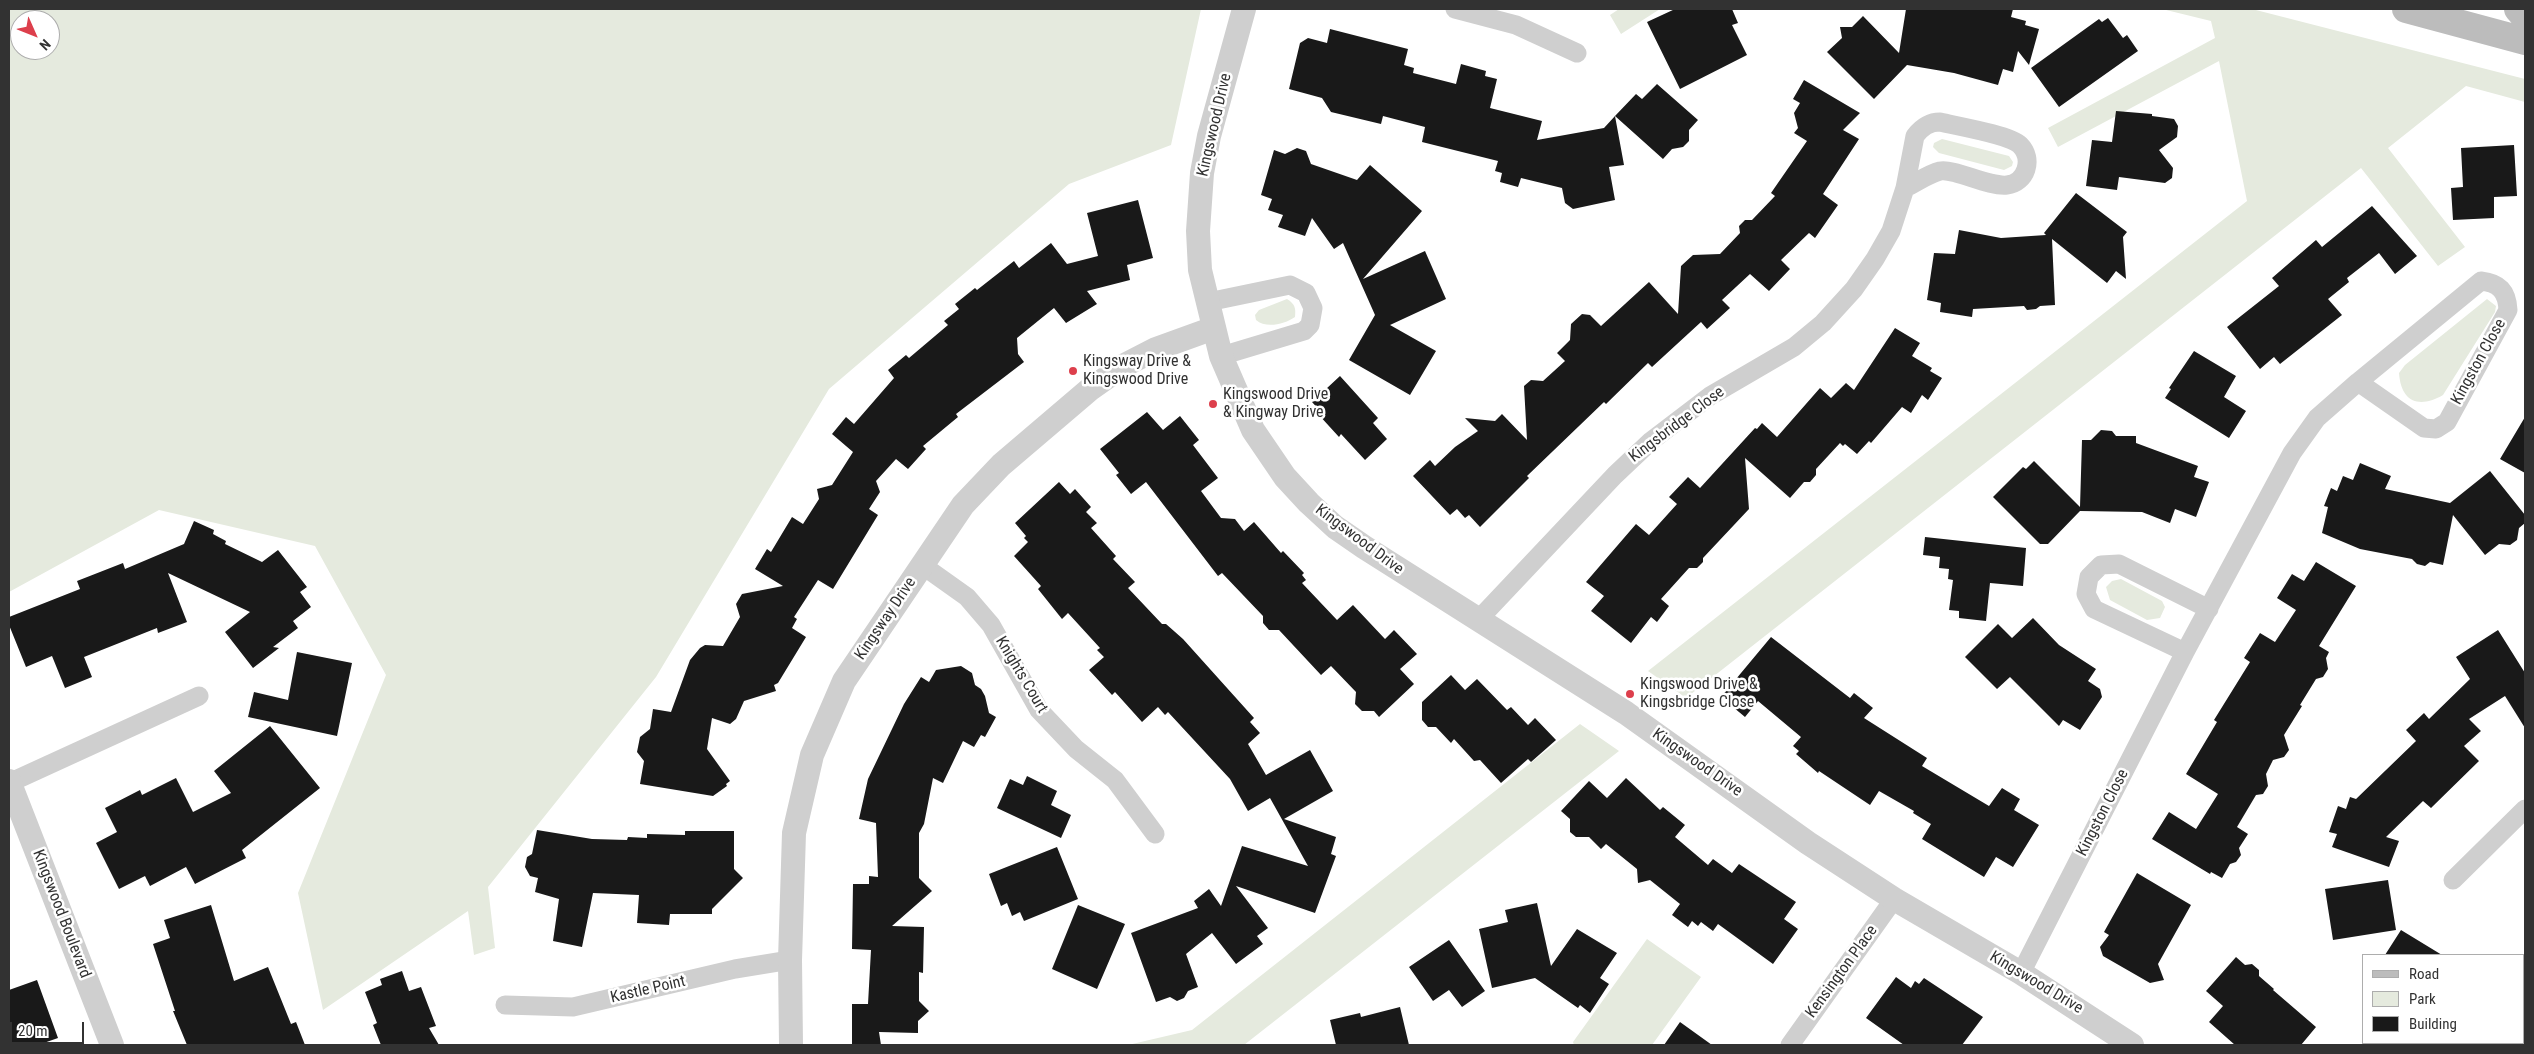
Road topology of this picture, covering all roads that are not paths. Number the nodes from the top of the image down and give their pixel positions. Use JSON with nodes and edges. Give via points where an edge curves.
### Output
{"nodes":[{"id":1,"x":1244,"y":9,"type":"edge"},
{"id":2,"x":1455,"y":9,"type":"edge"},
{"id":3,"x":2406,"y":9,"type":"edge"},
{"id":4,"x":2518,"y":9,"type":"edge"},
{"id":5,"x":2462,"y":16,"type":"edge"},
{"id":6,"x":2525,"y":17,"type":"edge"},
{"id":7,"x":2525,"y":41,"type":"edge"},
{"id":8,"x":1577,"y":53,"type":"dead end"},
{"id":9,"x":1905,"y":188,"type":"junction"},
{"id":10,"x":1208,"y":302,"type":"junction"},
{"id":11,"x":1214,"y":328,"type":"junction"},
{"id":12,"x":1221,"y":356,"type":"junction"},
{"id":13,"x":2358,"y":382,"type":"junction"},
{"id":14,"x":922,"y":565,"type":"junction"},
{"id":15,"x":2209,"y":609,"type":"junction"},
{"id":16,"x":1478,"y":619,"type":"junction"},
{"id":17,"x":2185,"y":652,"type":"junction"},
{"id":18,"x":199,"y":696,"type":"dead end"},
{"id":19,"x":9,"y":782,"type":"edge"},
{"id":20,"x":2525,"y":809,"type":"edge"},
{"id":21,"x":1155,"y":834,"type":"dead end"},
{"id":22,"x":2453,"y":880,"type":"dead end"},
{"id":23,"x":1894,"y":899,"type":"junction"},
{"id":24,"x":790,"y":960,"type":"junction"},
{"id":25,"x":2021,"y":974,"type":"junction"},
{"id":26,"x":505,"y":1005,"type":"dead end"},
{"id":27,"x":112,"y":1045,"type":"edge"},
{"id":28,"x":790,"y":1045,"type":"edge"},
{"id":29,"x":1790,"y":1045,"type":"edge"},
{"id":30,"x":2132,"y":1045,"type":"edge"}],
"edges":[{"from":1,"to":10,"type":"street","name":"Kingswood Drive","via":[[1202,173],[1198,231],[1200,270]]},
{"from":2,"to":8,"type":"street","via":[[1516,25]]},
{"from":3,"to":5,"type":"main road"},
{"from":4,"to":6,"type":"main road"},
{"from":5,"to":7,"type":"main road"},
{"from":9,"to":9,"type":"street","name":"Kingsbridge Close","via":[[1915,136],[1933,122],[2011,140],[2025,150],[2028,158],[2024,174],[2013,184],[1997,184],[1941,171]]},
{"from":9,"to":16,"type":"street","name":"Kingsbridge Close","via":[[1892,231],[1854,289],[1823,322],[1794,347],[1710,396],[1651,441]]},
{"from":10,"to":11,"type":"street","name":"Kingswood Drive"},
{"from":10,"to":12,"type":"street","via":[[1290,286],[1306,293],[1313,308],[1310,325],[1304,331]]},
{"from":11,"to":12,"type":"street","name":"Kingswood Drive"},
{"from":11,"to":14,"type":"street","name":"Kingsway Drive","via":[[1156,349],[1123,366],[1089,390],[1002,465],[969,499]]},
{"from":12,"to":16,"type":"street","name":"Kingswood Drive","via":[[1253,430],[1285,477],[1309,503],[1364,547]]},
{"from":13,"to":13,"type":"street","name":"Kingston Close","via":[[2481,281],[2492,282],[2502,288],[2508,298],[2508,310],[2447,422],[2436,429],[2424,428]]},
{"from":13,"to":15,"type":"street","name":"Kingston Close","via":[[2317,418],[2292,453]]},
{"from":14,"to":21,"type":"street","name":"Knights Court","via":[[967,597],[991,625],[1039,710],[1076,749],[1115,780]]},
{"from":14,"to":24,"type":"street","name":"Kingsway Drive","via":[[844,681],[812,754],[794,833]]},
{"from":15,"to":17,"type":"street","name":"Kingston Close"},
{"from":15,"to":17,"type":"street","via":[[2119,564],[2101,565],[2089,576],[2086,594],[2094,609]]},
{"from":16,"to":23,"type":"street","name":"Kingswood Drive","via":[[1626,714],[1808,843]]},
{"from":17,"to":25,"type":"street","name":"Kingston Close"},
{"from":18,"to":19,"type":"street","name":"Kingswood Boulevard"},
{"from":19,"to":27,"type":"street","name":"Kingswood Boulevard"},
{"from":20,"to":22,"type":"street"},
{"from":23,"to":25,"type":"street","name":"Kingswood Drive"},
{"from":23,"to":29,"type":"street","name":"Kensington Place"},
{"from":24,"to":26,"type":"street","name":"Kastle Point","via":[[735,969],[573,1007]]},
{"from":24,"to":28,"type":"street","name":"Kingsway Drive"},
{"from":25,"to":30,"type":"street","name":"Kingswood Drive"}]}
